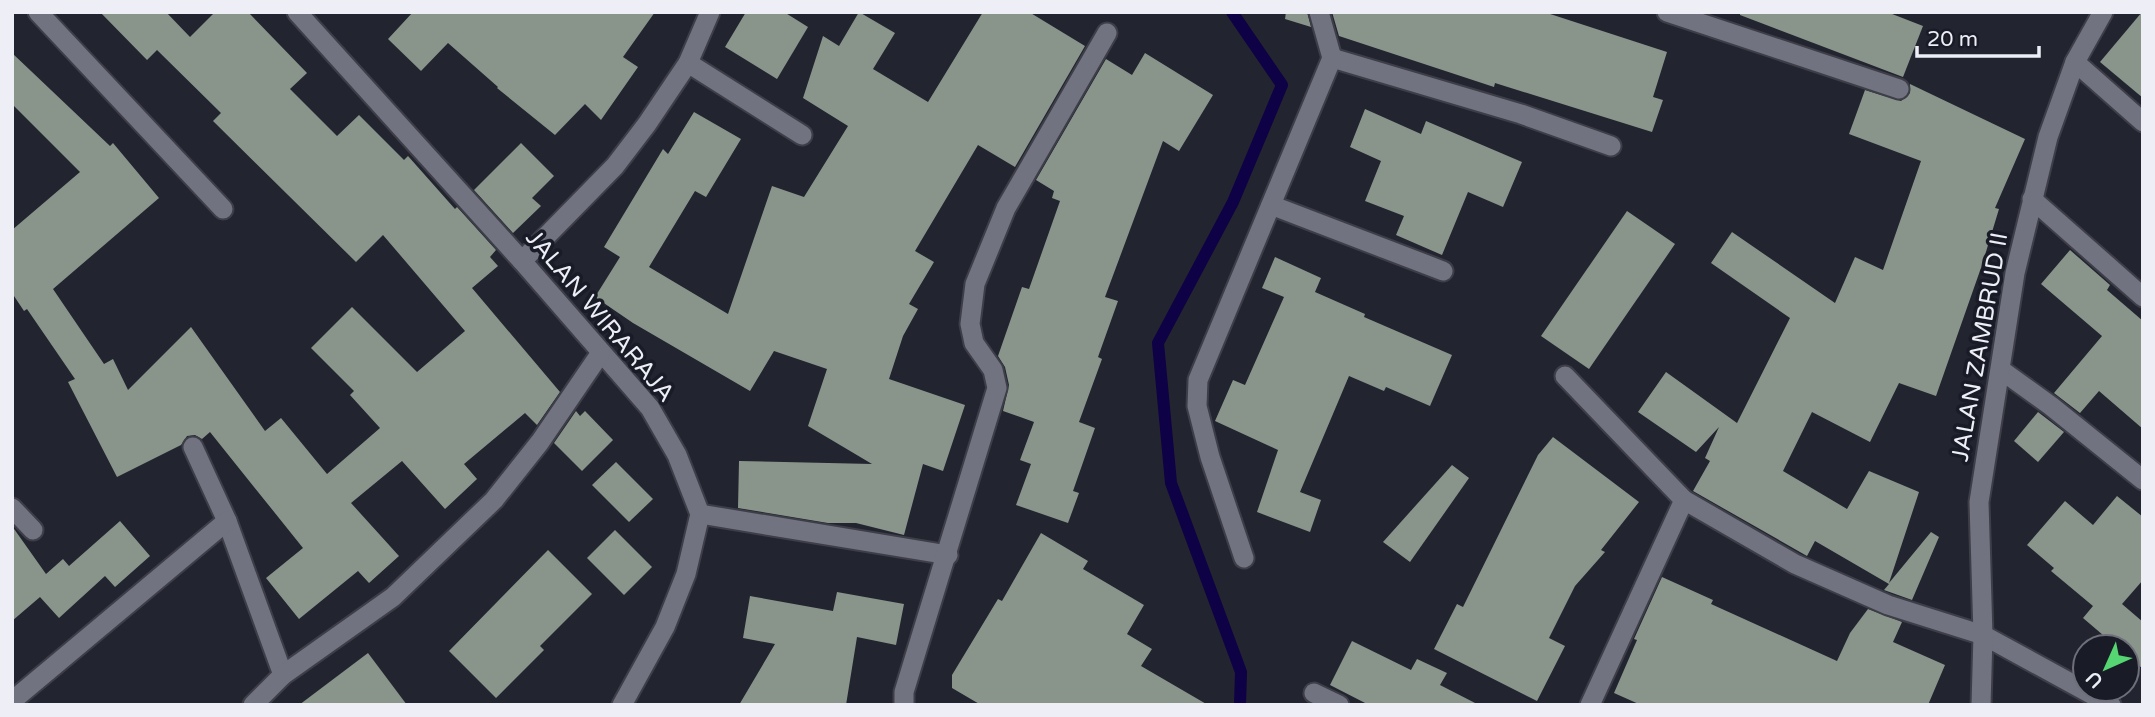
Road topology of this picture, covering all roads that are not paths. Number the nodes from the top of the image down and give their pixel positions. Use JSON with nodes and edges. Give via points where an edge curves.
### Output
{"nodes":[{"id":1,"x":38,"y":12,"type":"edge"},
{"id":2,"x":297,"y":12,"type":"edge"},
{"id":3,"x":710,"y":12,"type":"edge"},
{"id":4,"x":1319,"y":12,"type":"edge"},
{"id":5,"x":1667,"y":12,"type":"edge"},
{"id":6,"x":2102,"y":12,"type":"edge"},
{"id":7,"x":1107,"y":33,"type":"dead end"},
{"id":8,"x":1332,"y":58,"type":"junction"},
{"id":9,"x":2075,"y":62,"type":"junction"},
{"id":10,"x":688,"y":63,"type":"junction"},
{"id":11,"x":1899,"y":89,"type":"dead end"},
{"id":12,"x":2143,"y":122,"type":"edge"},
{"id":13,"x":802,"y":135,"type":"dead end"},
{"id":14,"x":1611,"y":146,"type":"dead end"},
{"id":15,"x":2032,"y":199,"type":"junction"},
{"id":16,"x":1271,"y":205,"type":"junction"},
{"id":17,"x":223,"y":209,"type":"dead end"},
{"id":18,"x":522,"y":261,"type":"junction"},
{"id":19,"x":1443,"y":271,"type":"dead end"},
{"id":20,"x":2143,"y":297,"type":"edge"},
{"id":21,"x":600,"y":354,"type":"junction"},
{"id":22,"x":2001,"y":370,"type":"junction"},
{"id":23,"x":1565,"y":376,"type":"dead end"},
{"id":24,"x":193,"y":447,"type":"dead end"},
{"id":25,"x":2143,"y":480,"type":"edge"},
{"id":26,"x":1684,"y":500,"type":"junction"},
{"id":27,"x":12,"y":508,"type":"edge"},
{"id":28,"x":700,"y":514,"type":"junction"},
{"id":29,"x":227,"y":522,"type":"junction"},
{"id":30,"x":33,"y":530,"type":"dead end"},
{"id":31,"x":948,"y":555,"type":"junction"},
{"id":32,"x":1244,"y":558,"type":"dead end"},
{"id":33,"x":1983,"y":635,"type":"junction"},
{"id":34,"x":283,"y":675,"type":"junction"},
{"id":35,"x":1314,"y":692,"type":"dead end"},
{"id":36,"x":12,"y":701,"type":"edge"},
{"id":37,"x":253,"y":705,"type":"edge"},
{"id":38,"x":622,"y":705,"type":"edge"},
{"id":39,"x":904,"y":705,"type":"edge"},
{"id":40,"x":1339,"y":705,"type":"edge"},
{"id":41,"x":1590,"y":705,"type":"edge"},
{"id":42,"x":1981,"y":705,"type":"edge"},
{"id":43,"x":2111,"y":705,"type":"edge"}],
"edges":[{"from":1,"to":17,"type":"street"},
{"from":2,"to":18,"type":"street","name":"JALAN WIRARAJA"},
{"from":3,"to":10,"type":"street"},
{"from":4,"to":8,"type":"street"},
{"from":5,"to":11,"type":"street"},
{"from":6,"to":9,"type":"street","name":"JALAN ZAMBRUD II"},
{"from":7,"to":31,"type":"street","via":[[1006,208],[975,284],[970,324],[974,343],[993,370],[997,388]]},
{"from":8,"to":14,"type":"street"},
{"from":8,"to":16,"type":"street"},
{"from":9,"to":12,"type":"street"},
{"from":9,"to":15,"type":"street","name":"JALAN ZAMBRUD II"},
{"from":10,"to":13,"type":"street"},
{"from":10,"to":18,"type":"street","via":[[615,166]]},
{"from":15,"to":20,"type":"street"},
{"from":15,"to":22,"type":"street","name":"JALAN ZAMBRUD II","via":[[2015,273]]},
{"from":16,"to":19,"type":"street"},
{"from":16,"to":32,"type":"street","via":[[1198,380],[1197,406],[1210,457]]},
{"from":18,"to":21,"type":"street","name":"JALAN WIRARAJA"},
{"from":21,"to":28,"type":"street","name":"JALAN WIRARAJA","via":[[650,408],[677,455]]},
{"from":21,"to":34,"type":"street","via":[[494,500],[393,597]]},
{"from":22,"to":25,"type":"street"},
{"from":22,"to":33,"type":"street","name":"JALAN ZAMBRUD II","via":[[1979,502]]},
{"from":23,"to":26,"type":"street"},
{"from":24,"to":29,"type":"street"},
{"from":26,"to":33,"type":"street","via":[[1795,564],[1888,605]]},
{"from":26,"to":41,"type":"street"},
{"from":27,"to":30,"type":"street"},
{"from":28,"to":31,"type":"street"},
{"from":28,"to":38,"type":"street","via":[[686,574],[665,627]]},
{"from":29,"to":34,"type":"street"},
{"from":29,"to":36,"type":"street"},
{"from":31,"to":39,"type":"street","via":[[904,692]]},
{"from":33,"to":42,"type":"street","name":"JALAN ZAMBRUD II"},
{"from":33,"to":43,"type":"street"},
{"from":34,"to":37,"type":"street"},
{"from":35,"to":40,"type":"street"}]}
